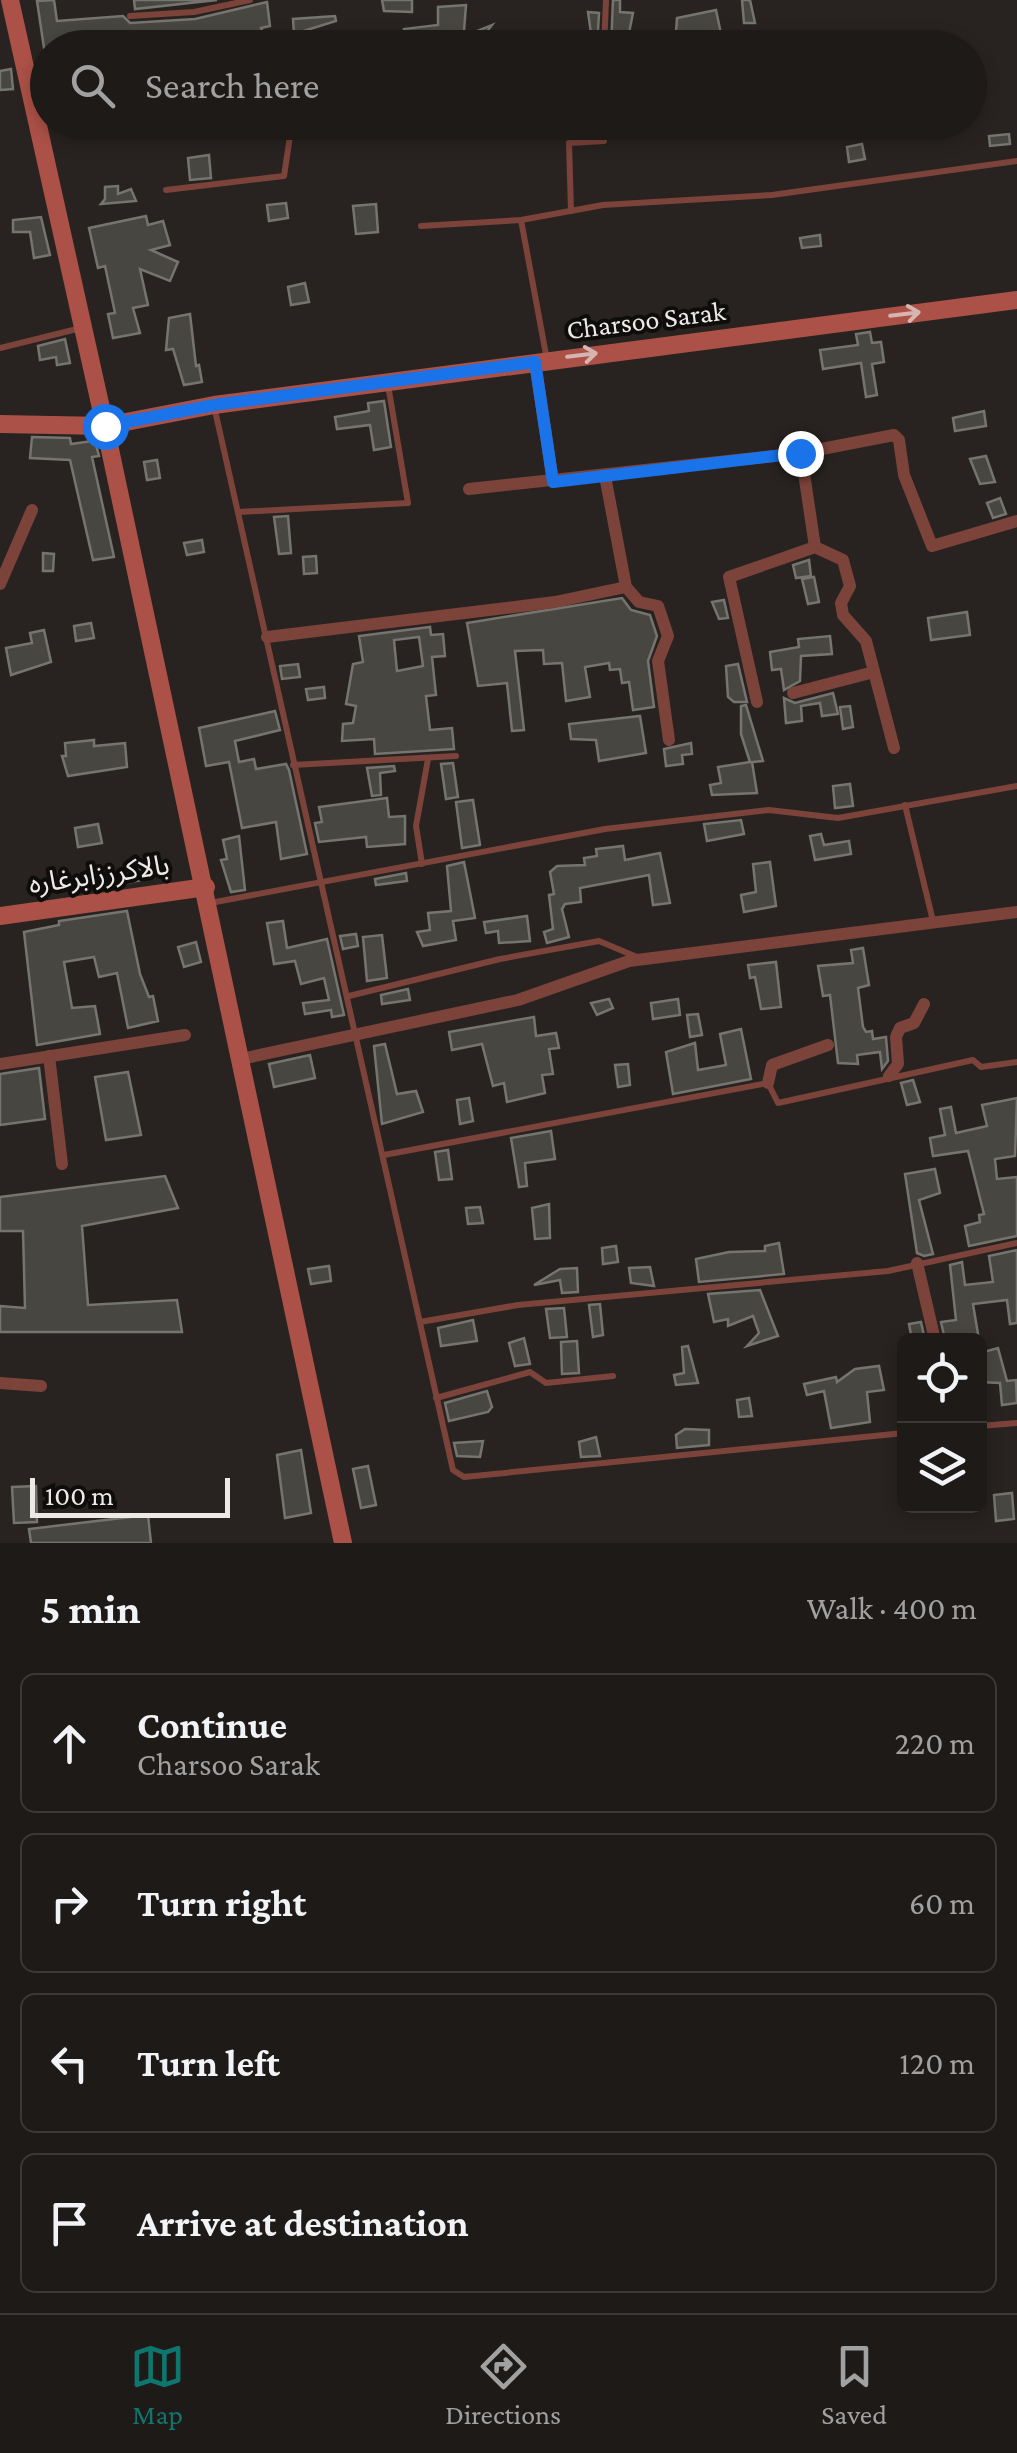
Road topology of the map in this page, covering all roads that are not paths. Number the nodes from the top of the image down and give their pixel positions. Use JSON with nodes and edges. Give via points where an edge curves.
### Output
{"nodes":[{"id":1,"x":10,"y":0,"type":"edge"},
{"id":2,"x":250,"y":0,"type":"edge"},
{"id":3,"x":606,"y":0,"type":"edge"},
{"id":4,"x":130,"y":16,"type":"dead end"},
{"id":5,"x":605,"y":30,"type":"edge"},
{"id":6,"x":30,"y":88,"type":"edge"},
{"id":7,"x":42,"y":140,"type":"edge"},
{"id":8,"x":289,"y":140,"type":"edge"},
{"id":9,"x":604,"y":140,"type":"edge"},
{"id":10,"x":1017,"y":160,"type":"edge"},
{"id":11,"x":166,"y":190,"type":"dead end"},
{"id":12,"x":571,"y":211,"type":"junction"},
{"id":13,"x":520,"y":220,"type":"junction"},
{"id":14,"x":420,"y":226,"type":"dead end"},
{"id":15,"x":1017,"y":300,"type":"edge"},
{"id":16,"x":84,"y":327,"type":"junction"},
{"id":17,"x":0,"y":348,"type":"edge"},
{"id":18,"x":541,"y":361,"type":"junction"},
{"id":19,"x":388,"y":383,"type":"junction"},
{"id":20,"x":214,"y":405,"type":"junction"},
{"id":21,"x":0,"y":424,"type":"edge"},
{"id":22,"x":105,"y":426,"type":"junction"},
{"id":23,"x":800,"y":453,"type":"junction"},
{"id":24,"x":605,"y":476,"type":"junction"},
{"id":25,"x":553,"y":482,"type":"junction"},
{"id":26,"x":468,"y":489,"type":"dead end"},
{"id":27,"x":32,"y":510,"type":"dead end"},
{"id":28,"x":238,"y":512,"type":"junction"},
{"id":29,"x":1017,"y":521,"type":"edge"},
{"id":30,"x":815,"y":547,"type":"junction"},
{"id":31,"x":0,"y":584,"type":"edge"},
{"id":32,"x":626,"y":587,"type":"junction"},
{"id":33,"x":266,"y":637,"type":"junction"},
{"id":34,"x":874,"y":672,"type":"junction"},
{"id":35,"x":793,"y":693,"type":"dead end"},
{"id":36,"x":757,"y":702,"type":"dead end"},
{"id":37,"x":669,"y":740,"type":"dead end"},
{"id":38,"x":894,"y":748,"type":"dead end"},
{"id":39,"x":456,"y":756,"type":"dead end"},
{"id":40,"x":428,"y":759,"type":"junction"},
{"id":41,"x":293,"y":765,"type":"junction"},
{"id":42,"x":1017,"y":786,"type":"edge"},
{"id":43,"x":905,"y":805,"type":"junction"},
{"id":44,"x":422,"y":864,"type":"junction"},
{"id":45,"x":324,"y":884,"type":"junction"},
{"id":46,"x":207,"y":895,"type":"junction"},
{"id":47,"x":1017,"y":912,"type":"edge"},
{"id":48,"x":0,"y":916,"type":"edge"},
{"id":49,"x":933,"y":922,"type":"junction"},
{"id":50,"x":643,"y":959,"type":"junction"},
{"id":51,"x":349,"y":996,"type":"junction"},
{"id":52,"x":924,"y":1004,"type":"dead end"},
{"id":53,"x":357,"y":1032,"type":"junction"},
{"id":54,"x":185,"y":1036,"type":"dead end"},
{"id":55,"x":828,"y":1045,"type":"dead end"},
{"id":56,"x":49,"y":1056,"type":"junction"},
{"id":57,"x":241,"y":1059,"type":"junction"},
{"id":58,"x":1017,"y":1062,"type":"edge"},
{"id":59,"x":0,"y":1064,"type":"edge"},
{"id":60,"x":889,"y":1076,"type":"junction"},
{"id":61,"x":768,"y":1083,"type":"junction"},
{"id":62,"x":384,"y":1155,"type":"junction"},
{"id":63,"x":62,"y":1164,"type":"dead end"},
{"id":64,"x":1017,"y":1243,"type":"edge"},
{"id":65,"x":917,"y":1263,"type":"junction"},
{"id":66,"x":420,"y":1322,"type":"junction"},
{"id":67,"x":933,"y":1333,"type":"edge"},
{"id":68,"x":613,"y":1376,"type":"dead end"},
{"id":69,"x":0,"y":1383,"type":"edge"},
{"id":70,"x":41,"y":1386,"type":"dead end"},
{"id":71,"x":436,"y":1398,"type":"junction"},
{"id":72,"x":1017,"y":1422,"type":"edge"},
{"id":73,"x":987,"y":1425,"type":"edge"},
{"id":74,"x":897,"y":1434,"type":"edge"},
{"id":75,"x":344,"y":1543,"type":"edge"}],
"edges":[{"from":1,"to":6,"type":"main road"},
{"from":2,"to":4,"type":"lane"},
{"from":3,"to":5,"type":"lane"},
{"from":7,"to":16,"type":"main road"},
{"from":8,"to":11,"type":"lane","via":[[284,176]]},
{"from":9,"to":12,"type":"lane","via":[[569,143]]},
{"from":10,"to":12,"type":"lane","via":[[772,195]]},
{"from":12,"to":13,"type":"lane"},
{"from":13,"to":14,"type":"lane"},
{"from":13,"to":18,"type":"lane"},
{"from":18,"to":15,"type":"main road","name":"Charsoo Sarak","one_way":true},
{"from":16,"to":17,"type":"lane"},
{"from":16,"to":22,"type":"main road"},
{"from":18,"to":19,"type":"main road","name":"Charsoo Sarak"},
{"from":18,"to":25,"type":"street"},
{"from":19,"to":20,"type":"main road","name":"Charsoo Sarak"},
{"from":19,"to":28,"type":"lane","via":[[408,503]]},
{"from":20,"to":22,"type":"main road","name":"Charsoo Sarak"},
{"from":20,"to":28,"type":"lane"},
{"from":21,"to":22,"type":"main road","name":"Charsoo Sarak"},
{"from":22,"to":46,"type":"main road"},
{"from":23,"to":24,"type":"street"},
{"from":23,"to":29,"type":"street","via":[[898,436],[904,476],[932,546]]},
{"from":23,"to":30,"type":"street"},
{"from":24,"to":25,"type":"street"},
{"from":24,"to":32,"type":"street"},
{"from":25,"to":26,"type":"street"},
{"from":27,"to":31,"type":"street"},
{"from":28,"to":33,"type":"lane"},
{"from":30,"to":34,"type":"street","via":[[843,560],[850,586],[843,615],[866,641]]},
{"from":30,"to":36,"type":"street","via":[[729,577]]},
{"from":32,"to":33,"type":"street","via":[[555,602]]},
{"from":32,"to":37,"type":"street","via":[[639,602],[658,606],[668,636],[658,661]]},
{"from":33,"to":41,"type":"lane"},
{"from":34,"to":35,"type":"street"},
{"from":34,"to":38,"type":"street"},
{"from":39,"to":40,"type":"lane"},
{"from":40,"to":41,"type":"lane"},
{"from":40,"to":44,"type":"lane","via":[[416,826]]},
{"from":41,"to":45,"type":"lane"},
{"from":42,"to":43,"type":"lane"},
{"from":43,"to":44,"type":"lane","via":[[838,818],[769,810],[683,819]]},
{"from":43,"to":49,"type":"lane"},
{"from":44,"to":45,"type":"lane"},
{"from":45,"to":46,"type":"lane"},
{"from":45,"to":51,"type":"lane"},
{"from":46,"to":48,"type":"main road","name":"بالاکرززابرغاره"},
{"from":46,"to":57,"type":"main road"},
{"from":47,"to":49,"type":"street"},
{"from":49,"to":50,"type":"street"},
{"from":50,"to":51,"type":"lane","via":[[599,941]]},
{"from":50,"to":53,"type":"street","via":[[518,1000]]},
{"from":51,"to":53,"type":"lane"},
{"from":52,"to":60,"type":"street","via":[[914,1022],[900,1028],[898,1064]]},
{"from":53,"to":57,"type":"street"},
{"from":53,"to":62,"type":"lane"},
{"from":54,"to":56,"type":"street"},
{"from":55,"to":61,"type":"street","via":[[772,1064]]},
{"from":56,"to":59,"type":"street"},
{"from":56,"to":63,"type":"street"},
{"from":57,"to":75,"type":"main road"},
{"from":58,"to":60,"type":"lane","via":[[981,1067],[973,1060]]},
{"from":60,"to":61,"type":"lane","via":[[778,1103]]},
{"from":61,"to":62,"type":"lane"},
{"from":62,"to":66,"type":"lane"},
{"from":64,"to":65,"type":"lane"},
{"from":65,"to":66,"type":"lane","via":[[518,1305]]},
{"from":65,"to":67,"type":"street"},
{"from":66,"to":71,"type":"lane"},
{"from":68,"to":71,"type":"lane","via":[[546,1382],[530,1372]]},
{"from":69,"to":70,"type":"street"},
{"from":71,"to":74,"type":"lane","via":[[453,1470],[464,1477]]},
{"from":72,"to":73,"type":"lane"}]}
